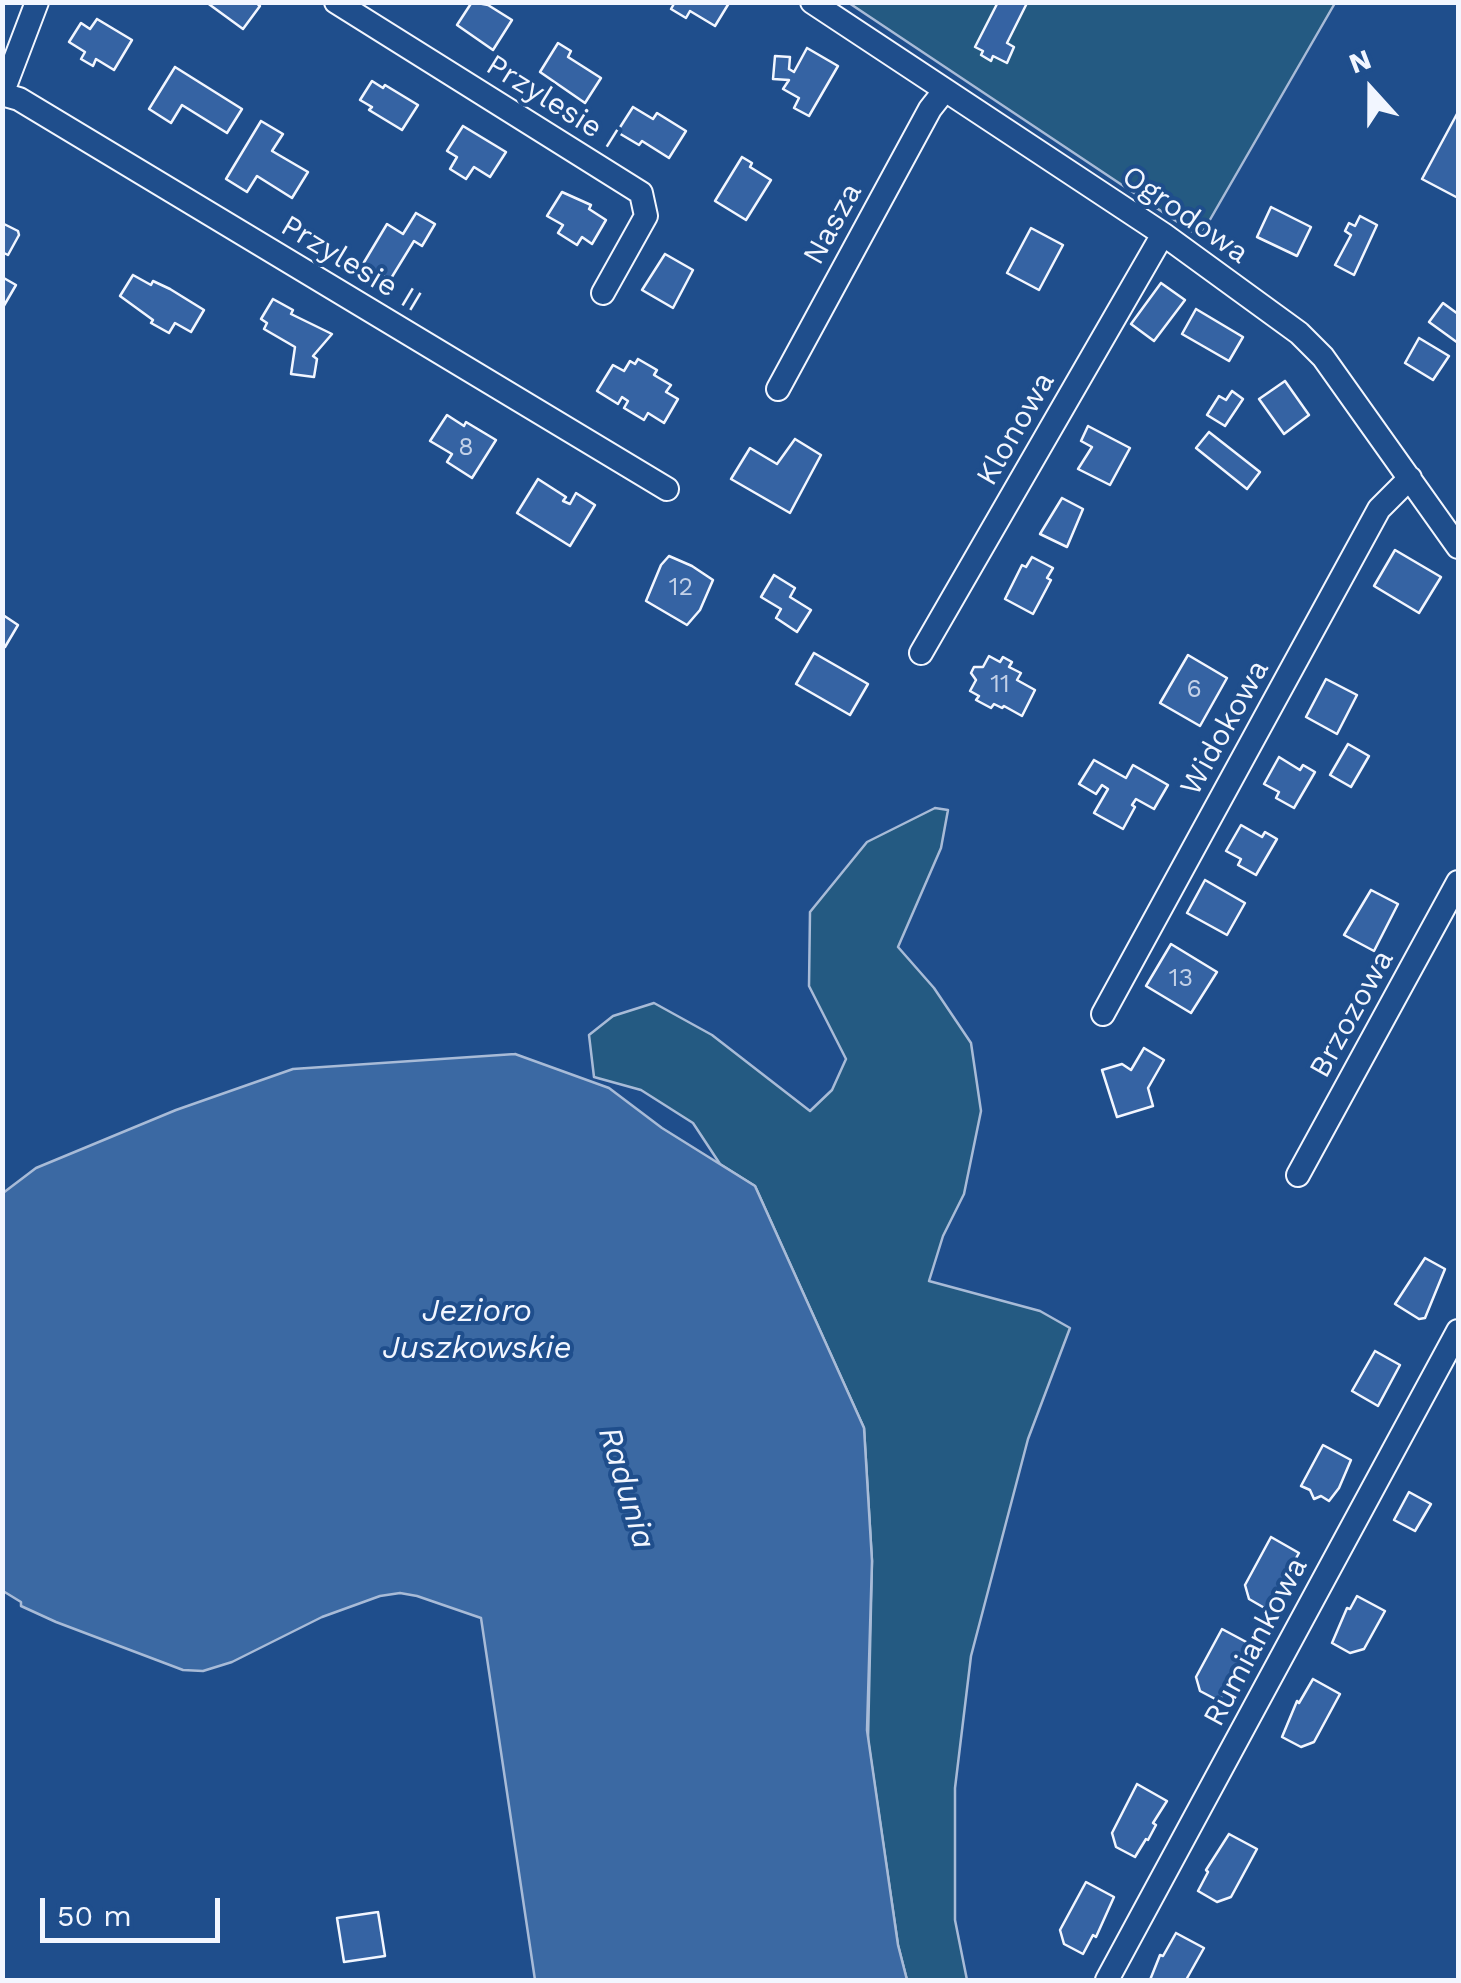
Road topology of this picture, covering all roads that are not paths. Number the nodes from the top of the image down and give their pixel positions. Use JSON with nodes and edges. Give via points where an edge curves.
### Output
{"nodes":[{"id":1,"x":37,"y":2,"type":"edge"},
{"id":2,"x":336,"y":2,"type":"edge"},
{"id":3,"x":812,"y":2,"type":"edge"},
{"id":4,"x":945,"y":90,"type":"junction"},
{"id":5,"x":2,"y":94,"type":"edge"},
{"id":6,"x":1163,"y":234,"type":"junction"},
{"id":7,"x":603,"y":293,"type":"dead end"},
{"id":8,"x":778,"y":390,"type":"dead end"},
{"id":9,"x":1410,"y":478,"type":"junction"},
{"id":10,"x":667,"y":489,"type":"dead end"},
{"id":11,"x":1458,"y":548,"type":"edge"},
{"id":12,"x":921,"y":653,"type":"dead end"},
{"id":13,"x":1458,"y":882,"type":"edge"},
{"id":14,"x":1102,"y":1014,"type":"dead end"},
{"id":15,"x":1298,"y":1174,"type":"dead end"},
{"id":16,"x":1458,"y":1331,"type":"edge"},
{"id":17,"x":1107,"y":1980,"type":"edge"}],
"edges":[{"from":1,"to":5,"type":"street"},
{"from":2,"to":7,"type":"street","name":"Przylesie I","via":[[640,193],[646,216]]},
{"from":3,"to":4,"type":"street","name":"Ogrodowa"},
{"from":4,"to":6,"type":"street","name":"Ogrodowa"},
{"from":4,"to":8,"type":"street","name":"Nasza"},
{"from":5,"to":10,"type":"street","name":"Przylesie II"},
{"from":6,"to":9,"type":"street","name":"Ogrodowa","via":[[1299,333]]},
{"from":6,"to":12,"type":"street","name":"Klonowa"},
{"from":9,"to":11,"type":"street","name":"Ogrodowa"},
{"from":9,"to":14,"type":"street","name":"Widokowa","via":[[1379,509]]},
{"from":13,"to":15,"type":"street","name":"Brzozowa"},
{"from":16,"to":17,"type":"street","name":"Rumiankowa"}]}
